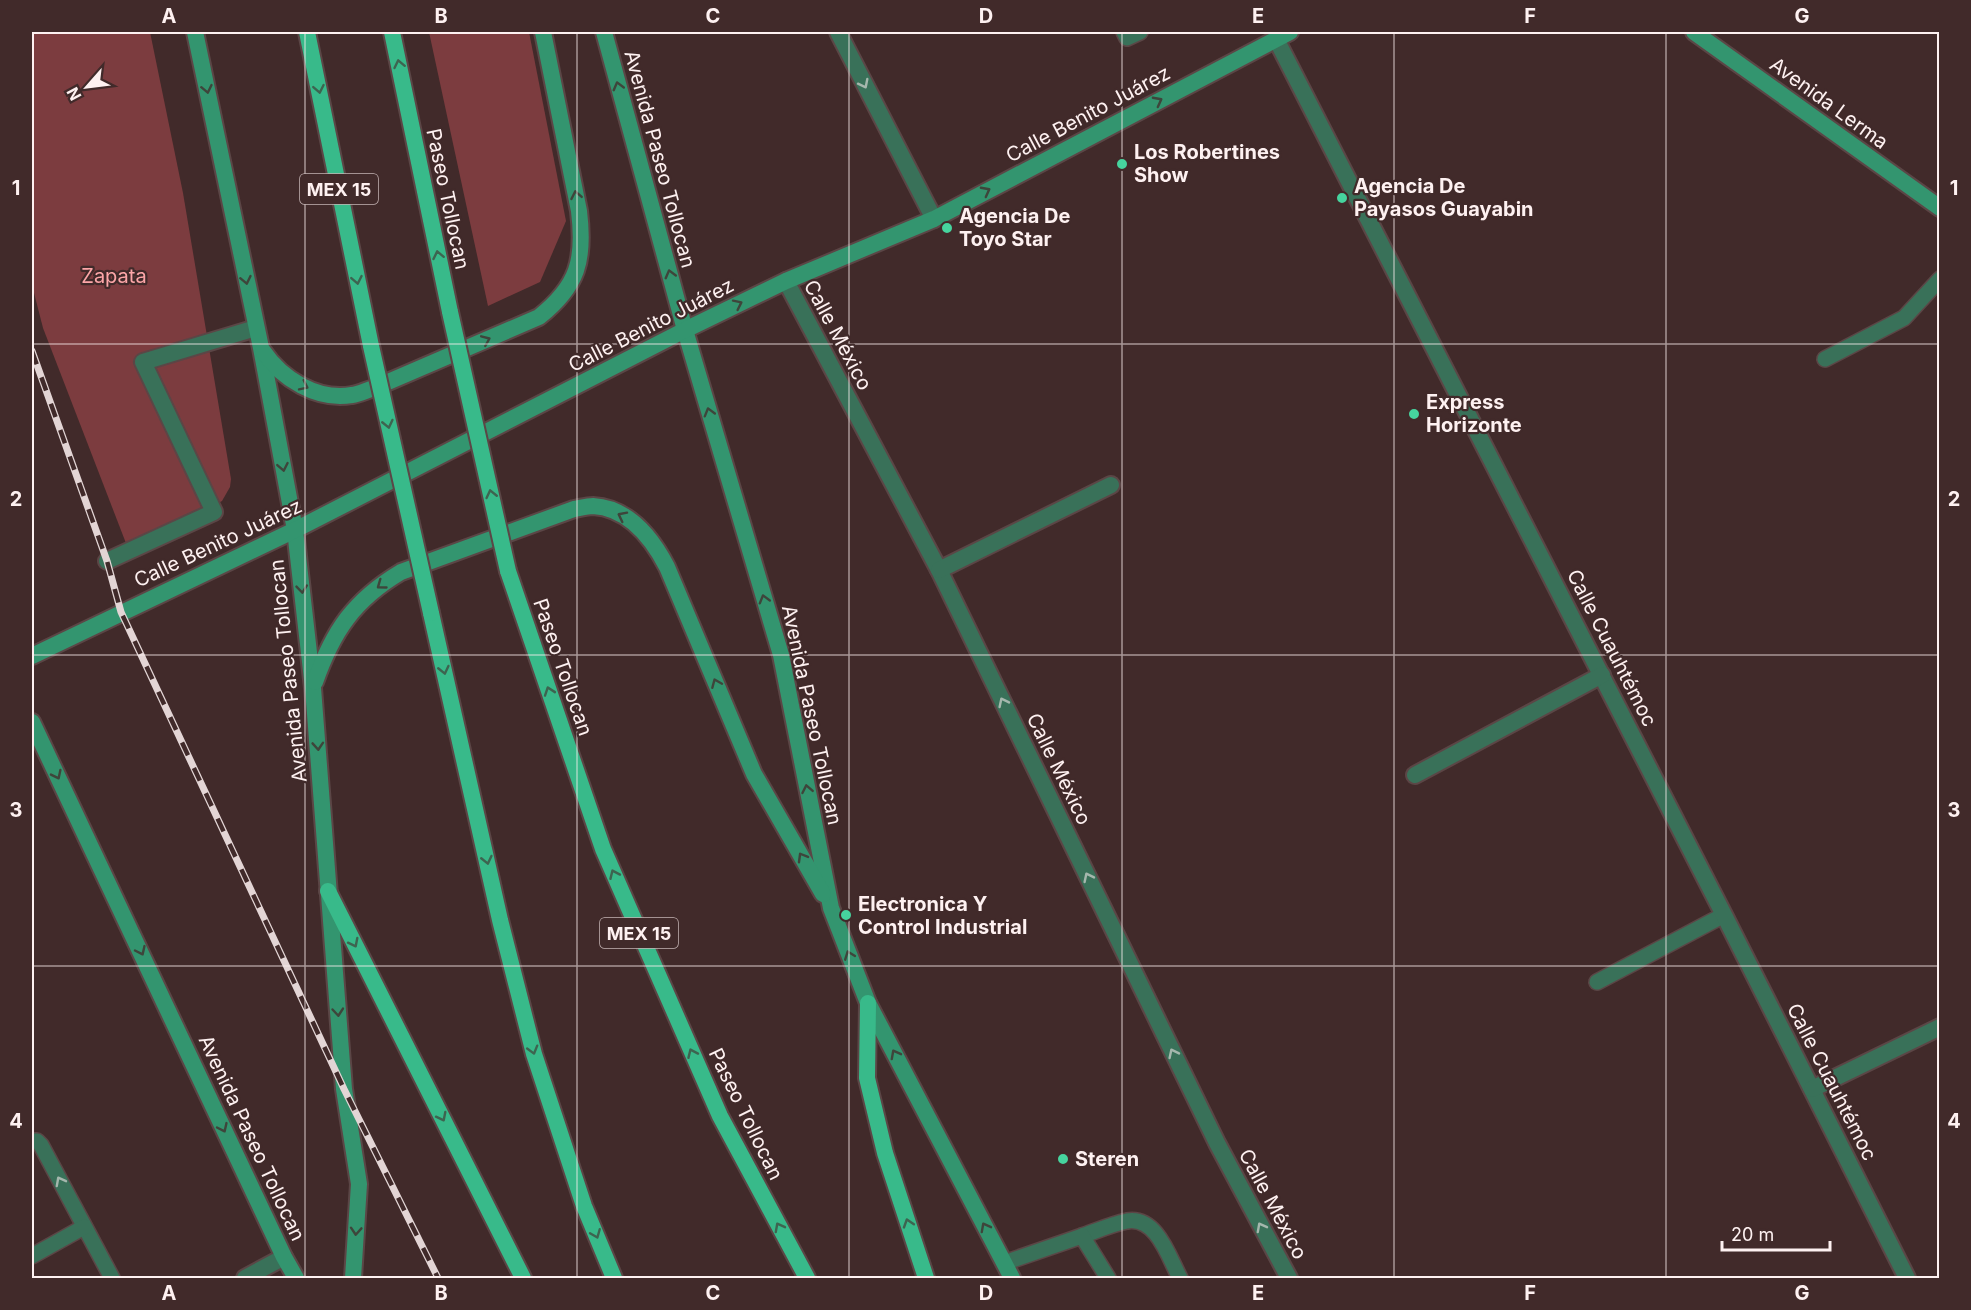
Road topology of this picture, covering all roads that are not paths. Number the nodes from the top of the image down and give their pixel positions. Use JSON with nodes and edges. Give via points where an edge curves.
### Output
{"nodes":[{"id":1,"x":195,"y":32,"type":"edge"},
{"id":2,"x":307,"y":32,"type":"edge"},
{"id":3,"x":392,"y":32,"type":"edge"},
{"id":4,"x":543,"y":32,"type":"edge"},
{"id":5,"x":604,"y":32,"type":"edge"},
{"id":6,"x":838,"y":32,"type":"edge"},
{"id":7,"x":1124,"y":32,"type":"edge"},
{"id":8,"x":1140,"y":32,"type":"edge"},
{"id":9,"x":1694,"y":32,"type":"edge"},
{"id":10,"x":1283,"y":35,"type":"edge"},
{"id":11,"x":1940,"y":208,"type":"edge"},
{"id":12,"x":934,"y":219,"type":"junction"},
{"id":13,"x":1940,"y":279,"type":"edge"},
{"id":14,"x":786,"y":281,"type":"junction"},
{"id":15,"x":256,"y":328,"type":"junction"},
{"id":16,"x":685,"y":330,"type":"junction"},
{"id":17,"x":261,"y":348,"type":"junction"},
{"id":18,"x":1825,"y":359,"type":"dead end"},
{"id":19,"x":1111,"y":485,"type":"dead end"},
{"id":20,"x":296,"y":530,"type":"junction"},
{"id":21,"x":107,"y":561,"type":"dead end"},
{"id":22,"x":939,"y":570,"type":"junction"},
{"id":23,"x":32,"y":656,"type":"edge"},
{"id":24,"x":1602,"y":675,"type":"junction"},
{"id":25,"x":313,"y":688,"type":"junction"},
{"id":26,"x":32,"y":722,"type":"edge"},
{"id":27,"x":1415,"y":775,"type":"dead end"},
{"id":28,"x":328,"y":891,"type":"junction"},
{"id":29,"x":831,"y":908,"type":"junction"},
{"id":30,"x":1724,"y":915,"type":"junction"},
{"id":31,"x":1597,"y":982,"type":"dead end"},
{"id":32,"x":868,"y":1003,"type":"junction"},
{"id":33,"x":1940,"y":1027,"type":"edge"},
{"id":34,"x":1812,"y":1089,"type":"junction"},
{"id":35,"x":32,"y":1141,"type":"edge"},
{"id":36,"x":84,"y":1227,"type":"junction"},
{"id":37,"x":1082,"y":1236,"type":"junction"},
{"id":38,"x":32,"y":1256,"type":"edge"},
{"id":39,"x":284,"y":1257,"type":"junction"},
{"id":40,"x":1004,"y":1263,"type":"junction"},
{"id":41,"x":112,"y":1278,"type":"edge"},
{"id":42,"x":245,"y":1278,"type":"edge"},
{"id":43,"x":296,"y":1278,"type":"edge"},
{"id":44,"x":353,"y":1278,"type":"edge"},
{"id":45,"x":523,"y":1278,"type":"edge"},
{"id":46,"x":614,"y":1278,"type":"edge"},
{"id":47,"x":807,"y":1278,"type":"edge"},
{"id":48,"x":926,"y":1278,"type":"edge"},
{"id":49,"x":1012,"y":1278,"type":"edge"},
{"id":50,"x":1108,"y":1278,"type":"edge"},
{"id":51,"x":1180,"y":1278,"type":"edge"},
{"id":52,"x":1289,"y":1278,"type":"edge"},
{"id":53,"x":1907,"y":1278,"type":"edge"}],
"edges":[{"from":1,"to":15,"type":"main road","name":"Avenida Paseo Tollocan","one_way":true},
{"from":2,"to":46,"type":"highway","number":"MEX 15","one_way":true,"bridge":true,"via":[[370,346],[500,920],[534,1054],[584,1206]]},
{"from":47,"to":3,"type":"highway","name":"Paseo Tollocan","number":"MEX 15","one_way":true,"bridge":true,"via":[[720,1116],[603,849],[508,572]]},
{"from":17,"to":4,"type":"main road","one_way":true,"via":[[277,368],[298,384],[315,392],[351,395],[539,317],[556,303],[575,272],[582,234]]},
{"from":16,"to":5,"type":"main road","name":"Avenida Paseo Tollocan","one_way":true},
{"from":6,"to":12,"type":"street","one_way":true},
{"from":7,"to":8,"type":"lane","via":[[1127,38]]},
{"from":9,"to":11,"type":"main road","name":"Avenida Lerma"},
{"from":12,"to":10,"type":"main road","name":"Calle Benito Juárez","one_way":true},
{"from":10,"to":24,"type":"street","name":"Calle Cuauhtémoc"},
{"from":12,"to":14,"type":"main road","name":"Calle Benito Juárez"},
{"from":13,"to":18,"type":"lane","via":[[1904,318]]},
{"from":16,"to":14,"type":"main road","name":"Calle Benito Juárez","one_way":true},
{"from":14,"to":22,"type":"street","name":"Calle México"},
{"from":15,"to":17,"type":"main road","name":"Avenida Paseo Tollocan"},
{"from":15,"to":21,"type":"street","via":[[143,362],[214,512]]},
{"from":16,"to":20,"type":"main road","name":"Calle Benito Juárez"},
{"from":29,"to":16,"type":"main road","name":"Avenida Paseo Tollocan","one_way":true,"via":[[781,654]]},
{"from":17,"to":20,"type":"main road","name":"Avenida Paseo Tollocan","one_way":true},
{"from":19,"to":22,"type":"street"},
{"from":20,"to":23,"type":"main road","name":"Calle Benito Juárez"},
{"from":20,"to":25,"type":"main road","name":"Avenida Paseo Tollocan","one_way":true},
{"from":52,"to":22,"type":"street","name":"Calle México","one_way":true,"via":[[1217,1143]]},
{"from":24,"to":27,"type":"street"},
{"from":24,"to":30,"type":"street","name":"Calle Cuauhtémoc"},
{"from":25,"to":28,"type":"main road","name":"Avenida Paseo Tollocan","one_way":true},
{"from":29,"to":25,"type":"main road","one_way":true,"via":[[754,774],[667,567],[649,537],[625,516],[593,506],[574,508],[401,572],[382,583],[349,614],[324,656]]},
{"from":26,"to":39,"type":"main road","name":"Avenida Paseo Tollocan","one_way":true},
{"from":28,"to":44,"type":"main road","name":"Avenida Paseo Tollocan","one_way":true,"via":[[344,1089],[359,1184]]},
{"from":28,"to":45,"type":"highway","one_way":true},
{"from":32,"to":29,"type":"main road","name":"Avenida Paseo Tollocan","one_way":true},
{"from":30,"to":31,"type":"lane"},
{"from":30,"to":34,"type":"street","name":"Calle Cuauhtémoc"},
{"from":40,"to":32,"type":"main road","name":"Avenida Paseo Tollocan","one_way":true},
{"from":48,"to":32,"type":"highway","one_way":true,"via":[[885,1153],[867,1078]]},
{"from":33,"to":34,"type":"street"},
{"from":34,"to":53,"type":"street","name":"Calle Cuauhtémoc"},
{"from":36,"to":35,"type":"lane","one_way":true,"via":[[41,1144]]},
{"from":36,"to":38,"type":"lane"},
{"from":36,"to":41,"type":"lane"},
{"from":37,"to":40,"type":"lane"},
{"from":37,"to":50,"type":"lane"},
{"from":37,"to":51,"type":"lane","via":[[1128,1221],[1141,1222],[1155,1230]]},
{"from":39,"to":42,"type":"street"},
{"from":39,"to":43,"type":"main road","name":"Avenida Paseo Tollocan"},
{"from":40,"to":49,"type":"main road","name":"Avenida Paseo Tollocan"}]}
